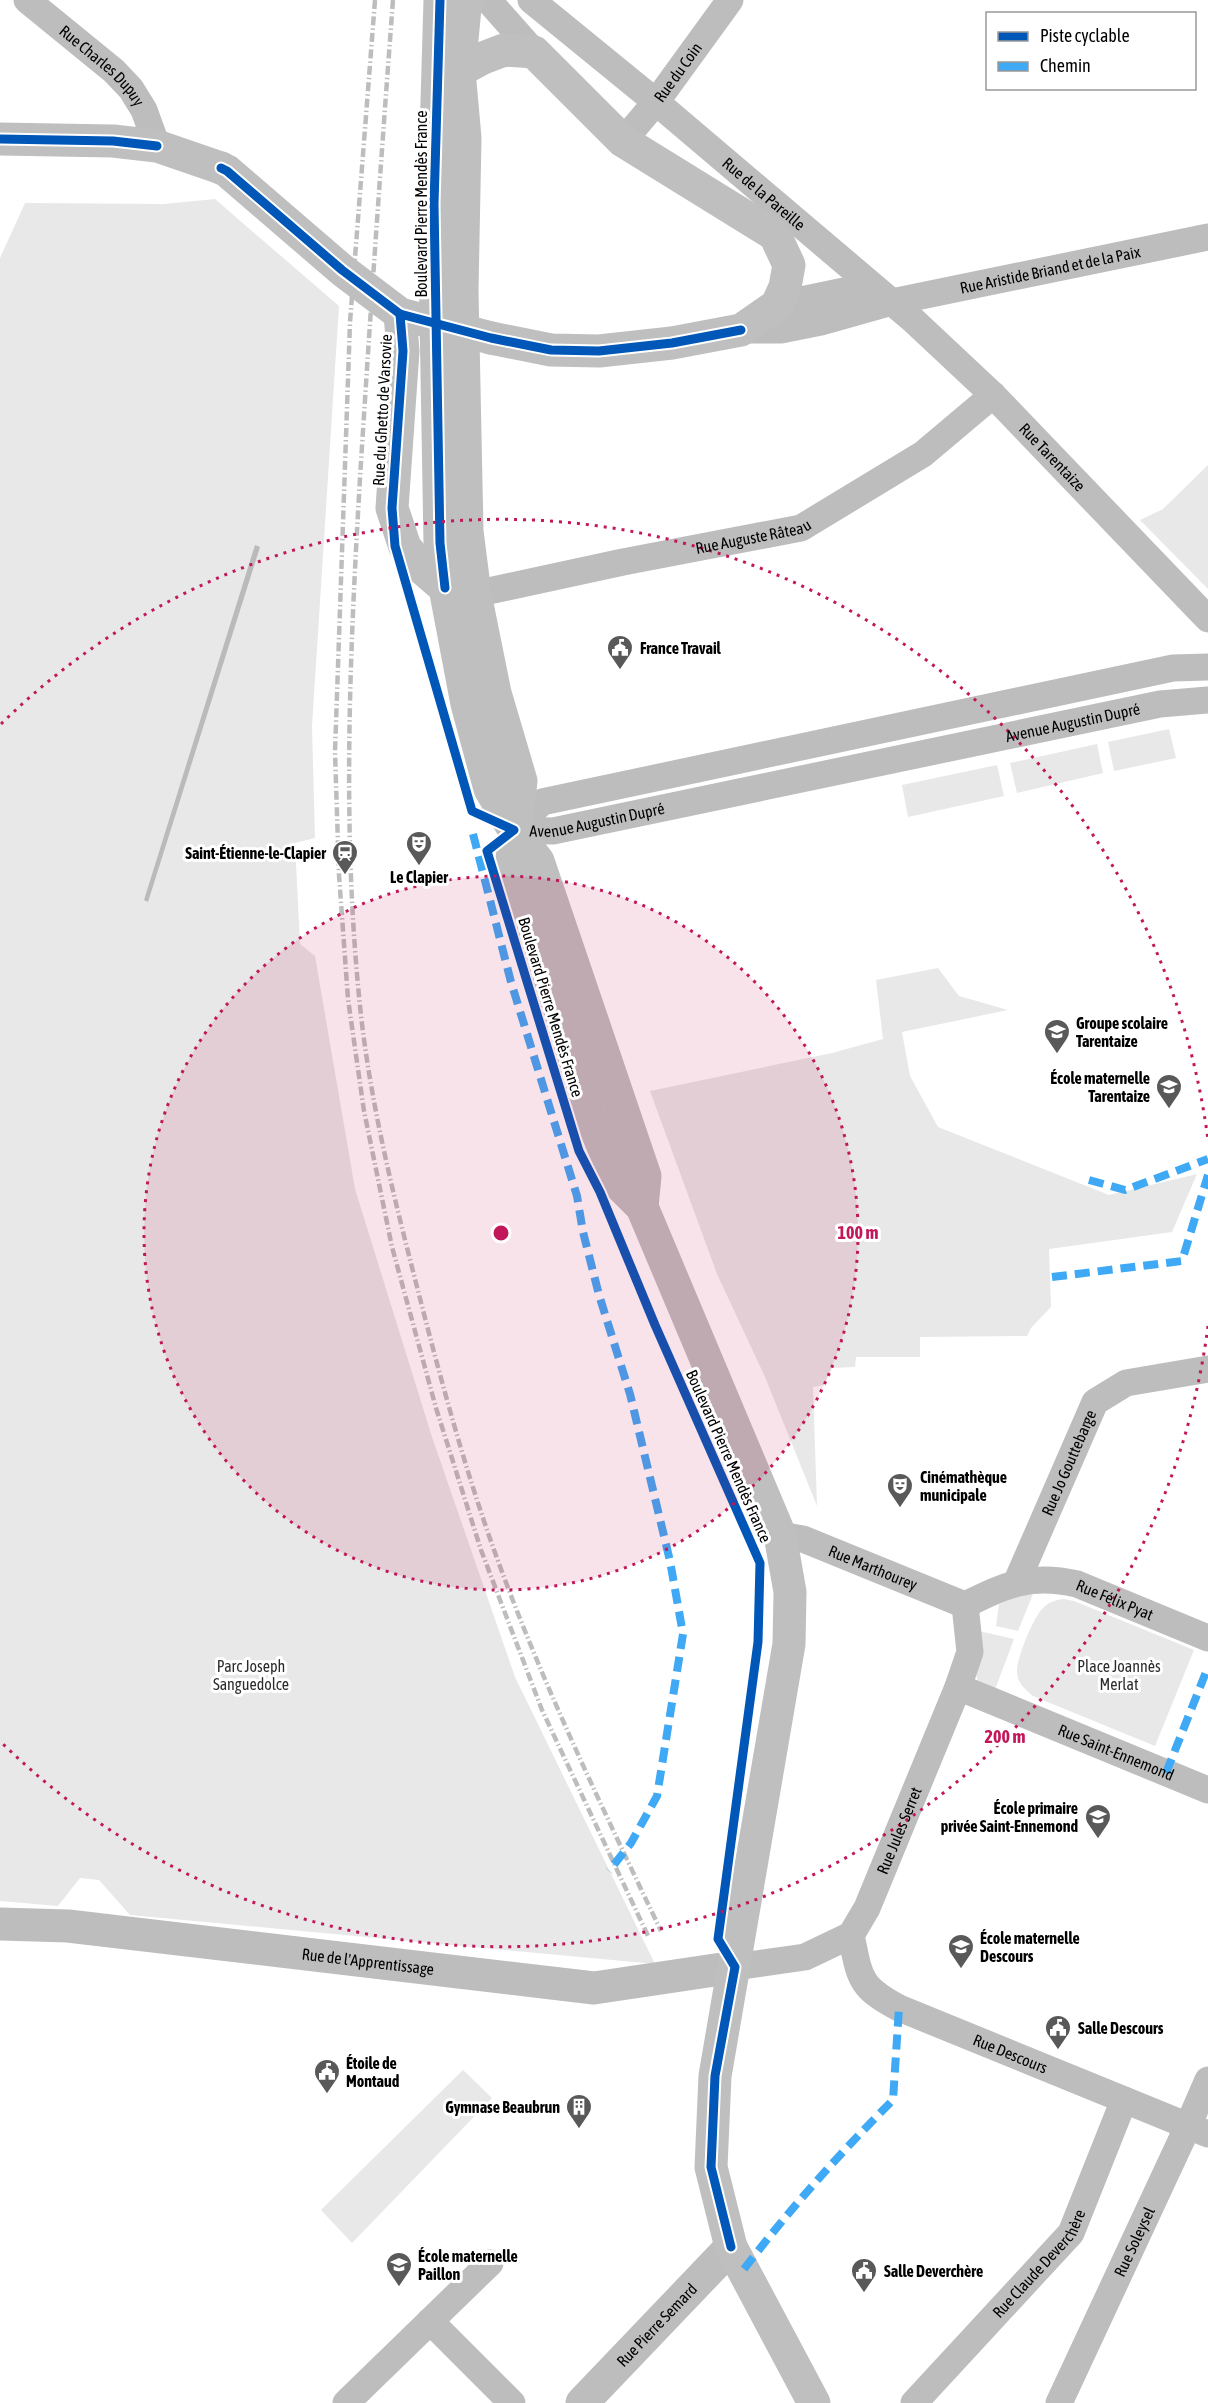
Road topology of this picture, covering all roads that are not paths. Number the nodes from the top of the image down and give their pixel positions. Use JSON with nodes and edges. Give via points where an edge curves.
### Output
{"nodes":[{"id":1,"x":27,"y":0,"type":"edge"},
{"id":2,"x":440,"y":0,"type":"edge"},
{"id":3,"x":468,"y":0,"type":"edge"},
{"id":4,"x":488,"y":0,"type":"edge"},
{"id":5,"x":531,"y":0,"type":"edge"},
{"id":6,"x":730,"y":0,"type":"edge"},
{"id":7,"x":534,"y":52,"type":"junction"},
{"id":8,"x":459,"y":71,"type":"junction"},
{"id":9,"x":656,"y":102,"type":"junction"},
{"id":10,"x":0,"y":139,"type":"edge"},
{"id":11,"x":623,"y":141,"type":"junction"},
{"id":12,"x":157,"y":146,"type":"junction"},
{"id":13,"x":776,"y":235,"type":"junction"},
{"id":14,"x":1208,"y":237,"type":"edge"},
{"id":15,"x":892,"y":302,"type":"junction"},
{"id":16,"x":777,"y":305,"type":"junction"},
{"id":17,"x":400,"y":314,"type":"junction"},
{"id":18,"x":741,"y":330,"type":"junction"},
{"id":19,"x":993,"y":395,"type":"junction"},
{"id":20,"x":460,"y":591,"type":"junction"},
{"id":21,"x":1208,"y":619,"type":"edge"},
{"id":22,"x":1208,"y":667,"type":"edge"},
{"id":23,"x":1208,"y":700,"type":"edge"},
{"id":24,"x":514,"y":830,"type":"junction"},
{"id":25,"x":1208,"y":1370,"type":"edge"},
{"id":26,"x":780,"y":1535,"type":"junction"},
{"id":27,"x":1017,"y":1581,"type":"junction"},
{"id":28,"x":965,"y":1605,"type":"junction"},
{"id":29,"x":1208,"y":1638,"type":"edge"},
{"id":30,"x":958,"y":1686,"type":"junction"},
{"id":31,"x":1208,"y":1790,"type":"edge"},
{"id":32,"x":0,"y":1924,"type":"edge"},
{"id":33,"x":851,"y":1935,"type":"junction"},
{"id":34,"x":735,"y":1967,"type":"junction"},
{"id":35,"x":1208,"y":2080,"type":"edge"},
{"id":36,"x":1124,"y":2100,"type":"junction"},
{"id":37,"x":1198,"y":2130,"type":"edge"},
{"id":38,"x":730,"y":2247,"type":"junction"},
{"id":39,"x":490,"y":2263,"type":"dead end"},
{"id":40,"x":430,"y":2321,"type":"junction"},
{"id":41,"x":346,"y":2403,"type":"edge"},
{"id":42,"x":512,"y":2403,"type":"edge"},
{"id":43,"x":582,"y":2403,"type":"edge"},
{"id":44,"x":814,"y":2403,"type":"edge"},
{"id":45,"x":914,"y":2403,"type":"edge"},
{"id":46,"x":1059,"y":2403,"type":"edge"}],
"edges":[{"from":1,"to":12,"type":"street","name":"Rue Charles Dupuy","via":[[131,88]]},
{"from":2,"to":20,"type":"main road","name":"Boulevard Pierre Mendès France","via":[[434,204],[440,543]]},
{"from":3,"to":8,"type":"main road","name":"Boulevard Pierre Mendès France"},
{"from":4,"to":7,"type":"street","name":"Rue de la Pareille"},
{"from":5,"to":9,"type":"street","name":"Rue de la Pareille"},
{"from":6,"to":9,"type":"street","name":"Rue du Coin"},
{"from":7,"to":8,"type":"main road","via":[[504,50]]},
{"from":7,"to":11,"type":"main road","name":"Rue de la Pareille"},
{"from":8,"to":20,"type":"main road","name":"Boulevard Pierre Mendès France","via":[[465,138],[462,290],[467,531]]},
{"from":9,"to":11,"type":"street","name":"Rue du Coin"},
{"from":9,"to":15,"type":"street","name":"Rue de la Pareille"},
{"from":10,"to":12,"type":"main road","via":[[113,141]]},
{"from":11,"to":13,"type":"main road","name":"Rue de la Pareille"},
{"from":12,"to":17,"type":"main road","bridge":true,"via":[[221,168]]},
{"from":13,"to":15,"type":"street","name":"Rue de la Pareille"},
{"from":13,"to":16,"type":"main road","name":"Rue de la Pareille","via":[[789,265],[786,287]]},
{"from":14,"to":15,"type":"street","name":"Rue Aristide Briand et de la Paix"},
{"from":15,"to":16,"type":"street","name":"Rue Aristide Briand et de la Paix","via":[[844,291]]},
{"from":15,"to":18,"type":"street","name":"Rue Aristide Briand et de la Paix","via":[[781,330]]},
{"from":15,"to":19,"type":"street","name":"Rue Tarentaize"},
{"from":16,"to":18,"type":"main road","name":"Rue Aristide Briand et de la Paix"},
{"from":17,"to":18,"type":"main road","name":"Rue Aristide Briand et de la Paix","bridge":true,"via":[[551,350],[599,351]]},
{"from":17,"to":20,"type":"main road","name":"Rue du Ghetto de Varsovie","via":[[403,351],[392,508],[405,547],[423,569]]},
{"from":19,"to":20,"type":"street","name":"Rue Auguste Râteau","via":[[923,454],[801,528]]},
{"from":19,"to":21,"type":"street","name":"Rue Tarentaize"},
{"from":20,"to":24,"type":"main road","name":"Boulevard Pierre Mendès France","via":[[467,704],[490,789]]},
{"from":22,"to":24,"type":"street","name":"Avenue Augustin Dupré","via":[[1173,668],[542,802]]},
{"from":23,"to":24,"type":"street","name":"Avenue Augustin Dupré","via":[[1160,704],[553,831]]},
{"from":24,"to":26,"type":"main road","name":"Boulevard Pierre Mendès France","via":[[511,867],[589,1113],[619,1184],[642,1207]]},
{"from":25,"to":27,"type":"street","name":"Rue Jo Gouttebarge","via":[[1126,1383],[1095,1402]]},
{"from":26,"to":28,"type":"street","name":"Rue Marthourey","via":[[803,1539]]},
{"from":26,"to":34,"type":"main road","name":"Boulevard Pierre Mendès France","via":[[790,1592],[789,1644]]},
{"from":27,"to":28,"type":"street"},
{"from":27,"to":29,"type":"street","name":"Rue Félix Pyat","via":[[1054,1579],[1077,1584]]},
{"from":28,"to":30,"type":"street","name":"Rue Jules Serret","via":[[970,1652]]},
{"from":30,"to":31,"type":"street","name":"Rue Saint-Ennemond"},
{"from":30,"to":33,"type":"street","name":"Rue Jules Serret","via":[[867,1908]]},
{"from":32,"to":34,"type":"street","name":"Rue de l'Apprentissage","via":[[68,1926],[594,1988]]},
{"from":33,"to":34,"type":"street","via":[[805,1957]]},
{"from":33,"to":36,"type":"street","name":"Rue Descours","via":[[860,1975],[875,1996]]},
{"from":34,"to":38,"type":"main road","name":"Boulevard Pierre Mendès France","via":[[715,2076],[711,2167]]},
{"from":35,"to":37,"type":"street","name":"Rue Soleysel"},
{"from":36,"to":37,"type":"street","name":"Rue Descours"},
{"from":36,"to":45,"type":"street","name":"Rue Claude Deverchère","via":[[1071,2234]]},
{"from":37,"to":46,"type":"street","name":"Rue Soleysel"},
{"from":38,"to":43,"type":"street","name":"Rue Pierre Semard"},
{"from":38,"to":44,"type":"main road","name":"Boulevard Pierre Mendès France"},
{"from":39,"to":40,"type":"street"},
{"from":40,"to":41,"type":"street"},
{"from":40,"to":42,"type":"street"}]}
